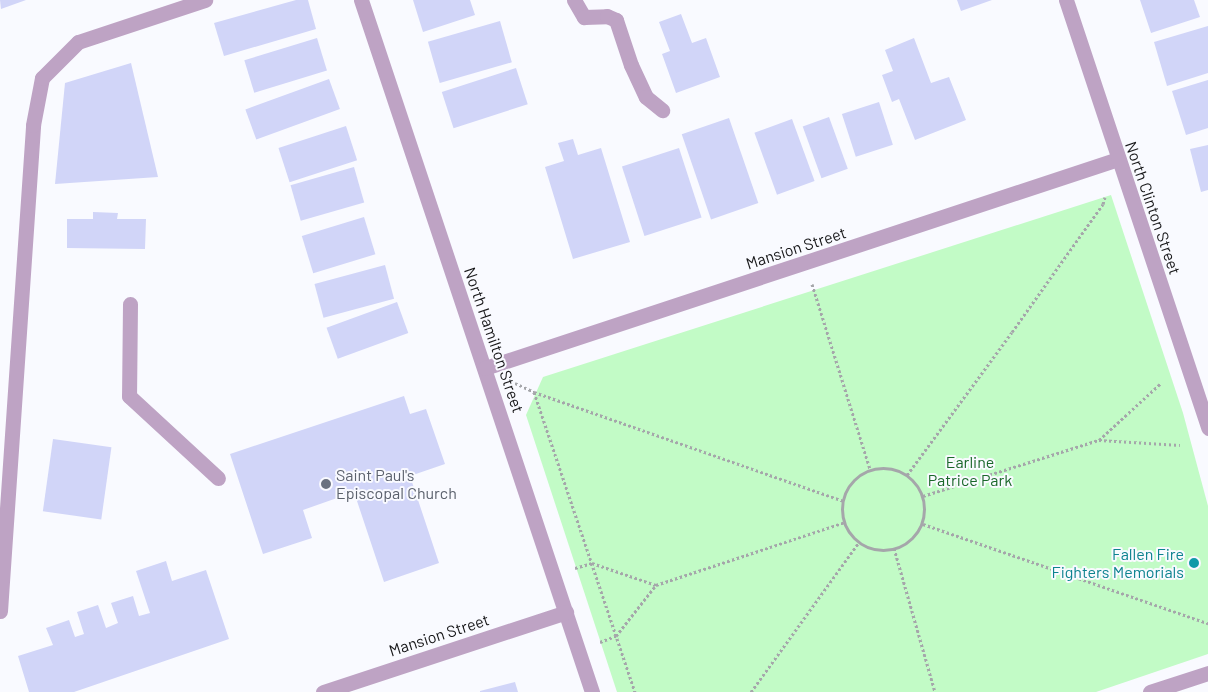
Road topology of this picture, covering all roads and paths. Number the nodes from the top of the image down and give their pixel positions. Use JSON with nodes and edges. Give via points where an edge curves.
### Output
{"nodes":[{"id":1,"x":205,"y":0,"type":"edge"},
{"id":2,"x":361,"y":0,"type":"edge"},
{"id":3,"x":574,"y":0,"type":"edge"},
{"id":4,"x":1066,"y":0,"type":"edge"},
{"id":5,"x":662,"y":110,"type":"dead end"},
{"id":6,"x":1118,"y":159,"type":"junction"},
{"id":7,"x":1106,"y":195,"type":"dead end"},
{"id":8,"x":806,"y":264,"type":"junction"},
{"id":9,"x":130,"y":304,"type":"dead end"},
{"id":10,"x":485,"y":368,"type":"junction"},
{"id":11,"x":1160,"y":384,"type":"dead end"},
{"id":12,"x":534,"y":392,"type":"junction"},
{"id":13,"x":1204,"y":401,"type":"edge"},
{"id":14,"x":1208,"y":428,"type":"edge"},
{"id":15,"x":1099,"y":440,"type":"junction"},
{"id":16,"x":1180,"y":445,"type":"dead end"},
{"id":17,"x":870,"y":469,"type":"junction"},
{"id":18,"x":907,"y":475,"type":"junction"},
{"id":19,"x":218,"y":478,"type":"dead end"},
{"id":20,"x":923,"y":496,"type":"junction"},
{"id":21,"x":843,"y":500,"type":"junction"},
{"id":22,"x":845,"y":522,"type":"junction"},
{"id":23,"x":922,"y":524,"type":"junction"},
{"id":24,"x":859,"y":542,"type":"junction"},
{"id":25,"x":894,"y":548,"type":"junction"},
{"id":26,"x":592,"y":563,"type":"junction"},
{"id":27,"x":656,"y":585,"type":"junction"},
{"id":28,"x":0,"y":611,"type":"edge"},
{"id":29,"x":566,"y":612,"type":"junction"},
{"id":30,"x":1208,"y":624,"type":"edge"},
{"id":31,"x":616,"y":636,"type":"junction"},
{"id":32,"x":1208,"y":673,"type":"edge"},
{"id":33,"x":324,"y":692,"type":"edge"},
{"id":34,"x":592,"y":692,"type":"edge"},
{"id":35,"x":635,"y":692,"type":"edge"},
{"id":36,"x":751,"y":692,"type":"edge"},
{"id":37,"x":935,"y":692,"type":"edge"},
{"id":38,"x":1150,"y":692,"type":"edge"}],
"edges":[{"from":1,"to":28,"type":"street","via":[[78,42],[42,78],[33,125]]},
{"from":2,"to":10,"type":"street","name":"North Hamilton Street"},
{"from":3,"to":5,"type":"street","via":[[584,17],[607,16],[616,20],[646,97]]},
{"from":4,"to":6,"type":"street","name":"North Clinton Street"},
{"from":6,"to":8,"type":"street","name":"Mansion Street"},
{"from":6,"to":13,"type":"street","name":"North Clinton Street"},
{"from":7,"to":18,"type":"path","via":[[1097,212]]},
{"from":8,"to":10,"type":"street","name":"Mansion Street"},
{"from":8,"to":17,"type":"path"},
{"from":9,"to":19,"type":"street","via":[[129,396]]},
{"from":10,"to":12,"type":"path"},
{"from":10,"to":29,"type":"street","name":"North Hamilton Street"},
{"from":11,"to":15,"type":"path"},
{"from":12,"to":21,"type":"path"},
{"from":12,"to":26,"type":"path"},
{"from":13,"to":14,"type":"street","name":"North Clinton Street"},
{"from":15,"to":16,"type":"path"},
{"from":15,"to":20,"type":"path"},
{"from":17,"to":18,"type":"path","via":[[888,468]]},
{"from":17,"to":21,"type":"path","via":[[851,483]]},
{"from":18,"to":20,"type":"path"},
{"from":20,"to":23,"type":"path"},
{"from":21,"to":22,"type":"path"},
{"from":22,"to":24,"type":"path"},
{"from":22,"to":27,"type":"path"},
{"from":23,"to":25,"type":"path","via":[[907,542]]},
{"from":23,"to":30,"type":"path"},
{"from":24,"to":25,"type":"path","via":[[871,548]]},
{"from":24,"to":36,"type":"path"},
{"from":25,"to":37,"type":"path"},
{"from":26,"to":27,"type":"path"},
{"from":26,"to":31,"type":"path"},
{"from":27,"to":31,"type":"path"},
{"from":29,"to":33,"type":"street","name":"Mansion Street"},
{"from":29,"to":34,"type":"street","name":"North Hamilton Street"},
{"from":31,"to":35,"type":"path"},
{"from":32,"to":38,"type":"street"}]}
